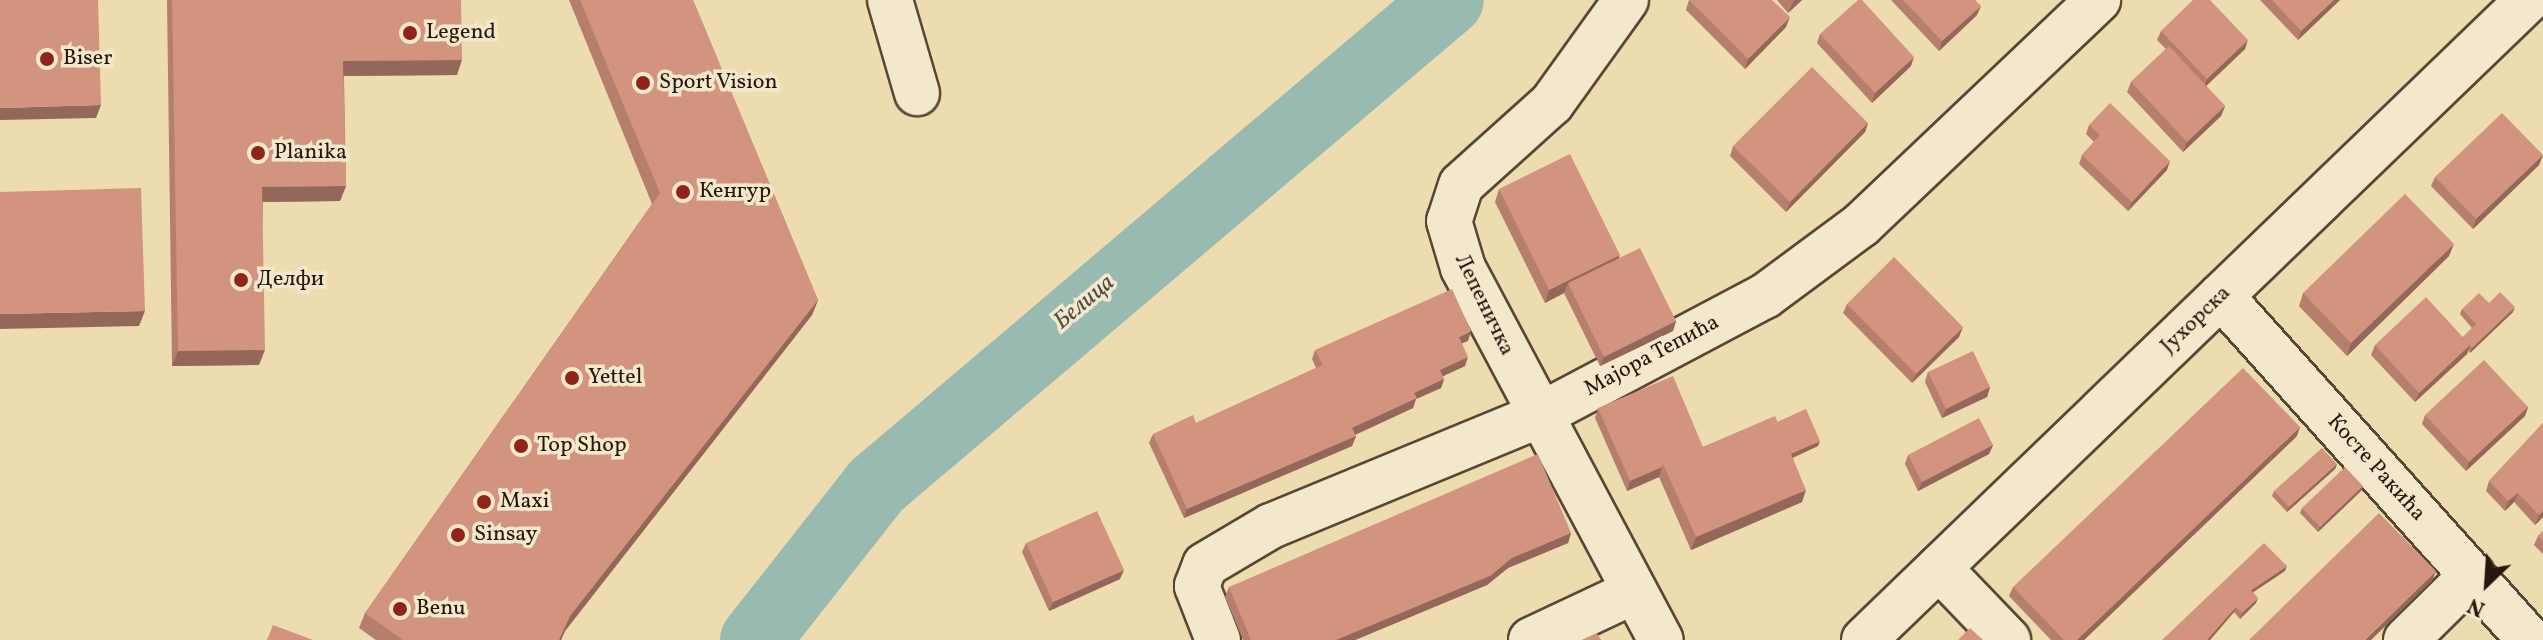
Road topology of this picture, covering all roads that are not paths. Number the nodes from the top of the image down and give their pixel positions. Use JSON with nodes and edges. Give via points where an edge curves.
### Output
{"nodes":[{"id":1,"x":890,"y":0,"type":"edge"},
{"id":2,"x":1626,"y":0,"type":"edge"},
{"id":3,"x":2098,"y":0,"type":"edge"},
{"id":4,"x":2506,"y":7,"type":"edge"},
{"id":5,"x":917,"y":93,"type":"dead end"},
{"id":6,"x":2221,"y":296,"type":"junction"},
{"id":7,"x":1540,"y":415,"type":"junction"},
{"id":8,"x":1939,"y":568,"type":"junction"},
{"id":9,"x":2472,"y":575,"type":"junction"},
{"id":10,"x":1631,"y":593,"type":"junction"},
{"id":11,"x":1218,"y":640,"type":"edge"},
{"id":12,"x":1531,"y":640,"type":"edge"},
{"id":13,"x":1661,"y":640,"type":"edge"},
{"id":14,"x":1864,"y":640,"type":"edge"},
{"id":15,"x":2008,"y":640,"type":"edge"},
{"id":16,"x":2406,"y":640,"type":"edge"},
{"id":17,"x":2530,"y":640,"type":"edge"}],
"edges":[{"from":1,"to":5,"type":"street"},
{"from":2,"to":7,"type":"street","name":"Лепеничка","via":[[1552,103],[1505,138],[1450,202],[1455,249]]},
{"from":3,"to":7,"type":"street","name":"Мајора Тепића","via":[[1849,234],[1765,296]]},
{"from":4,"to":6,"type":"street","name":"Јухорска"},
{"from":6,"to":8,"type":"street","name":"Јухорска"},
{"from":6,"to":9,"type":"street","name":"Косте Ракића"},
{"from":7,"to":10,"type":"street","name":"Лепеничка"},
{"from":7,"to":11,"type":"street","name":"Мајора Тепића","via":[[1271,526],[1205,565],[1197,586]]},
{"from":8,"to":14,"type":"street","name":"Јухорска"},
{"from":8,"to":15,"type":"street"},
{"from":9,"to":16,"type":"street"},
{"from":9,"to":17,"type":"street","name":"Косте Ракића"},
{"from":10,"to":12,"type":"street"},
{"from":10,"to":13,"type":"street","name":"Лепеничка"}]}
